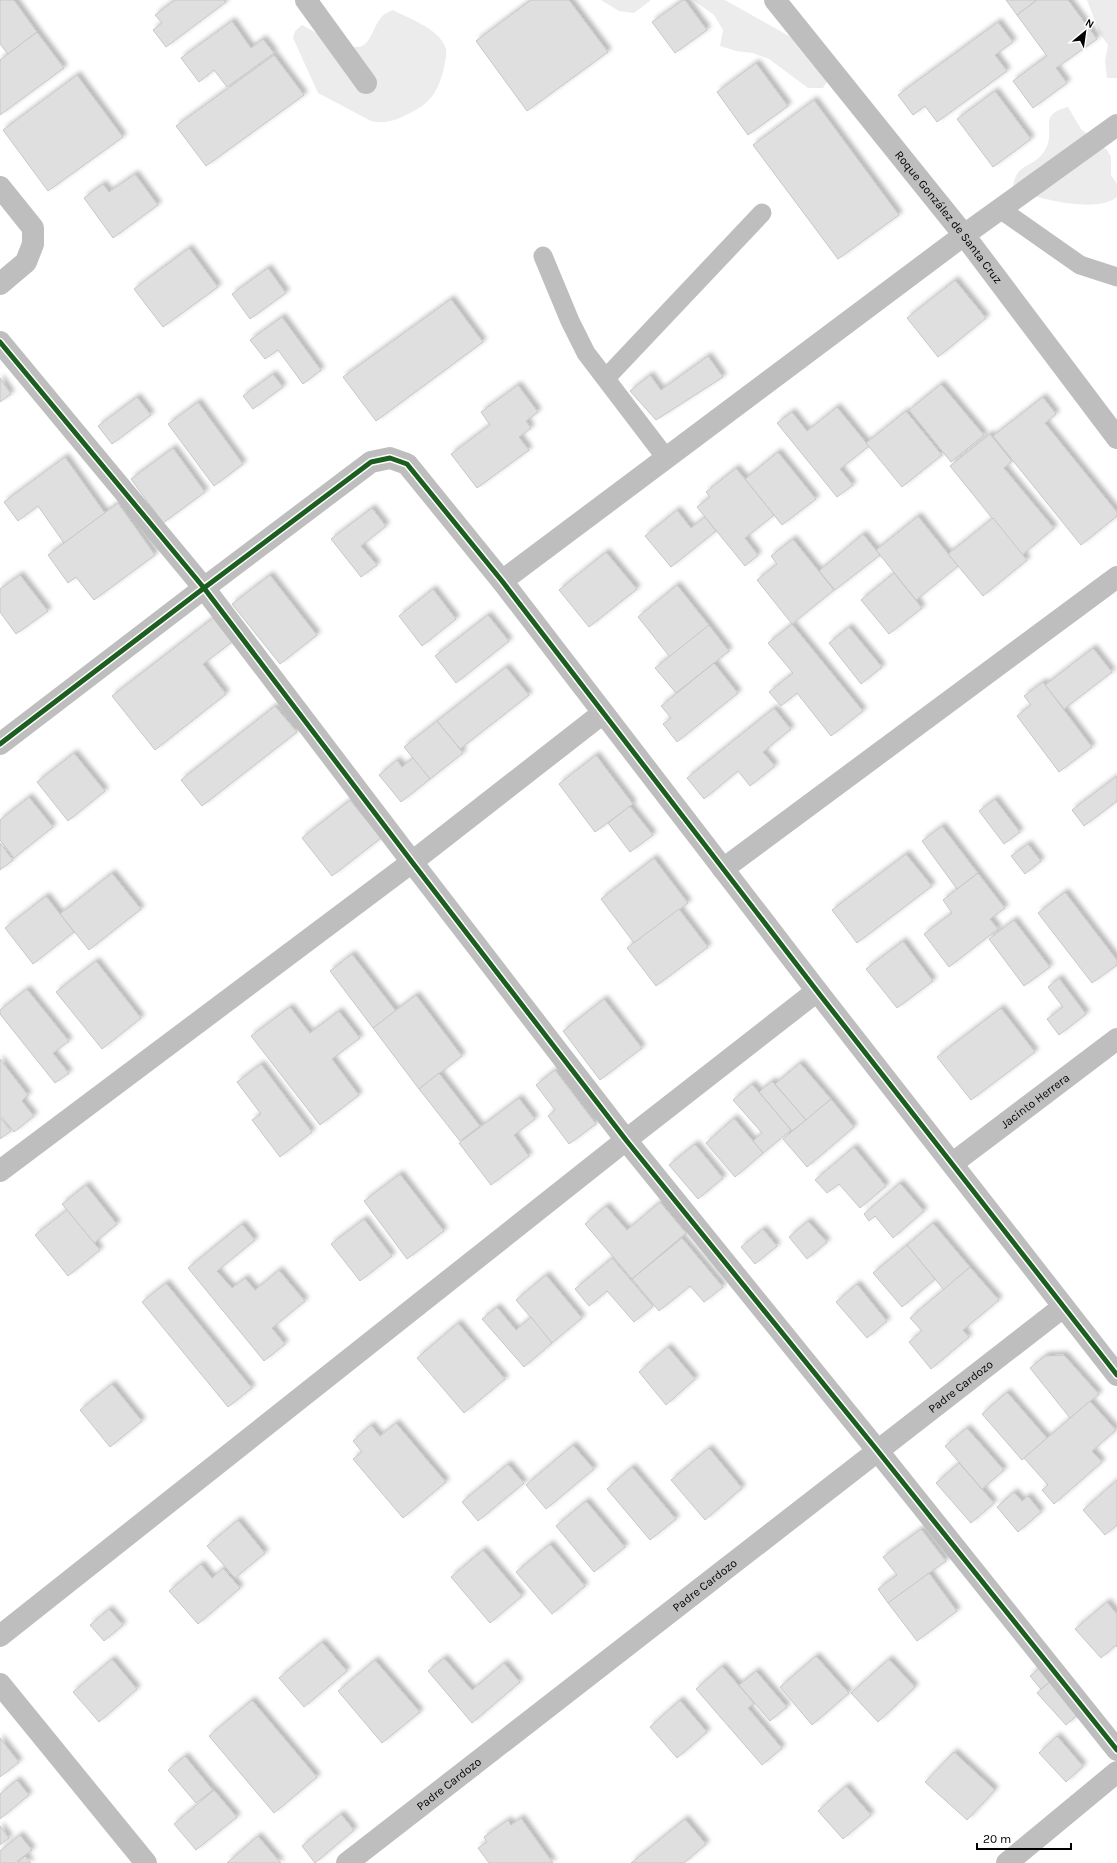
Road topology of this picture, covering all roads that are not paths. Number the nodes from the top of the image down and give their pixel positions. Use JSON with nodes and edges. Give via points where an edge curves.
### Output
{"nodes":[{"id":1,"x":306,"y":0,"type":"edge"},
{"id":2,"x":776,"y":0,"type":"edge"},
{"id":3,"x":366,"y":83,"type":"dead end"},
{"id":4,"x":1117,"y":125,"type":"edge"},
{"id":5,"x":0,"y":187,"type":"edge"},
{"id":6,"x":1000,"y":209,"type":"junction"},
{"id":7,"x":762,"y":213,"type":"dead end"},
{"id":8,"x":964,"y":235,"type":"junction"},
{"id":9,"x":543,"y":256,"type":"dead end"},
{"id":10,"x":1117,"y":277,"type":"edge"},
{"id":11,"x":0,"y":284,"type":"edge"},
{"id":12,"x":0,"y":342,"type":"edge"},
{"id":13,"x":606,"y":378,"type":"junction"},
{"id":14,"x":1117,"y":438,"type":"edge"},
{"id":15,"x":666,"y":458,"type":"junction"},
{"id":16,"x":1117,"y":577,"type":"edge"},
{"id":17,"x":502,"y":581,"type":"junction"},
{"id":18,"x":204,"y":588,"type":"junction"},
{"id":19,"x":603,"y":713,"type":"junction"},
{"id":20,"x":0,"y":744,"type":"edge"},
{"id":21,"x":412,"y":862,"type":"junction"},
{"id":22,"x":723,"y":869,"type":"junction"},
{"id":23,"x":817,"y":991,"type":"junction"},
{"id":24,"x":1117,"y":1039,"type":"edge"},
{"id":25,"x":626,"y":1140,"type":"junction"},
{"id":26,"x":952,"y":1163,"type":"junction"},
{"id":27,"x":0,"y":1171,"type":"edge"},
{"id":28,"x":1062,"y":1306,"type":"junction"},
{"id":29,"x":1117,"y":1375,"type":"edge"},
{"id":30,"x":877,"y":1450,"type":"junction"},
{"id":31,"x":0,"y":1636,"type":"edge"},
{"id":32,"x":0,"y":1684,"type":"edge"},
{"id":33,"x":1117,"y":1750,"type":"edge"},
{"id":34,"x":1117,"y":1772,"type":"edge"},
{"id":35,"x":146,"y":1863,"type":"edge"},
{"id":36,"x":347,"y":1863,"type":"edge"},
{"id":37,"x":1007,"y":1863,"type":"edge"}],
"edges":[{"from":1,"to":3,"type":"street"},
{"from":2,"to":8,"type":"street","name":"Roque González de Santa Cruz"},
{"from":4,"to":6,"type":"street"},
{"from":5,"to":11,"type":"street","via":[[33,228],[33,244],[26,262]]},
{"from":6,"to":8,"type":"street"},
{"from":6,"to":10,"type":"lane","via":[[1080,265]]},
{"from":7,"to":13,"type":"lane"},
{"from":8,"to":14,"type":"street","name":"Roque González de Santa Cruz"},
{"from":8,"to":15,"type":"street"},
{"from":9,"to":13,"type":"lane","via":[[586,353]]},
{"from":12,"to":18,"type":"street"},
{"from":13,"to":15,"type":"lane"},
{"from":15,"to":17,"type":"street"},
{"from":16,"to":22,"type":"street"},
{"from":17,"to":18,"type":"street","via":[[407,464],[390,458],[371,462]]},
{"from":17,"to":19,"type":"street"},
{"from":18,"to":20,"type":"street"},
{"from":18,"to":21,"type":"street"},
{"from":19,"to":21,"type":"street"},
{"from":19,"to":22,"type":"street"},
{"from":21,"to":25,"type":"street"},
{"from":21,"to":27,"type":"street"},
{"from":22,"to":23,"type":"street"},
{"from":23,"to":25,"type":"street"},
{"from":23,"to":26,"type":"street"},
{"from":24,"to":26,"type":"street","name":"Jacinto Herrera"},
{"from":25,"to":30,"type":"street"},
{"from":25,"to":31,"type":"street"},
{"from":26,"to":28,"type":"street"},
{"from":28,"to":29,"type":"street"},
{"from":28,"to":30,"type":"street","name":"Padre Cardozo"},
{"from":30,"to":33,"type":"street"},
{"from":30,"to":36,"type":"street","name":"Padre Cardozo"},
{"from":32,"to":35,"type":"street"},
{"from":34,"to":37,"type":"street"}]}
